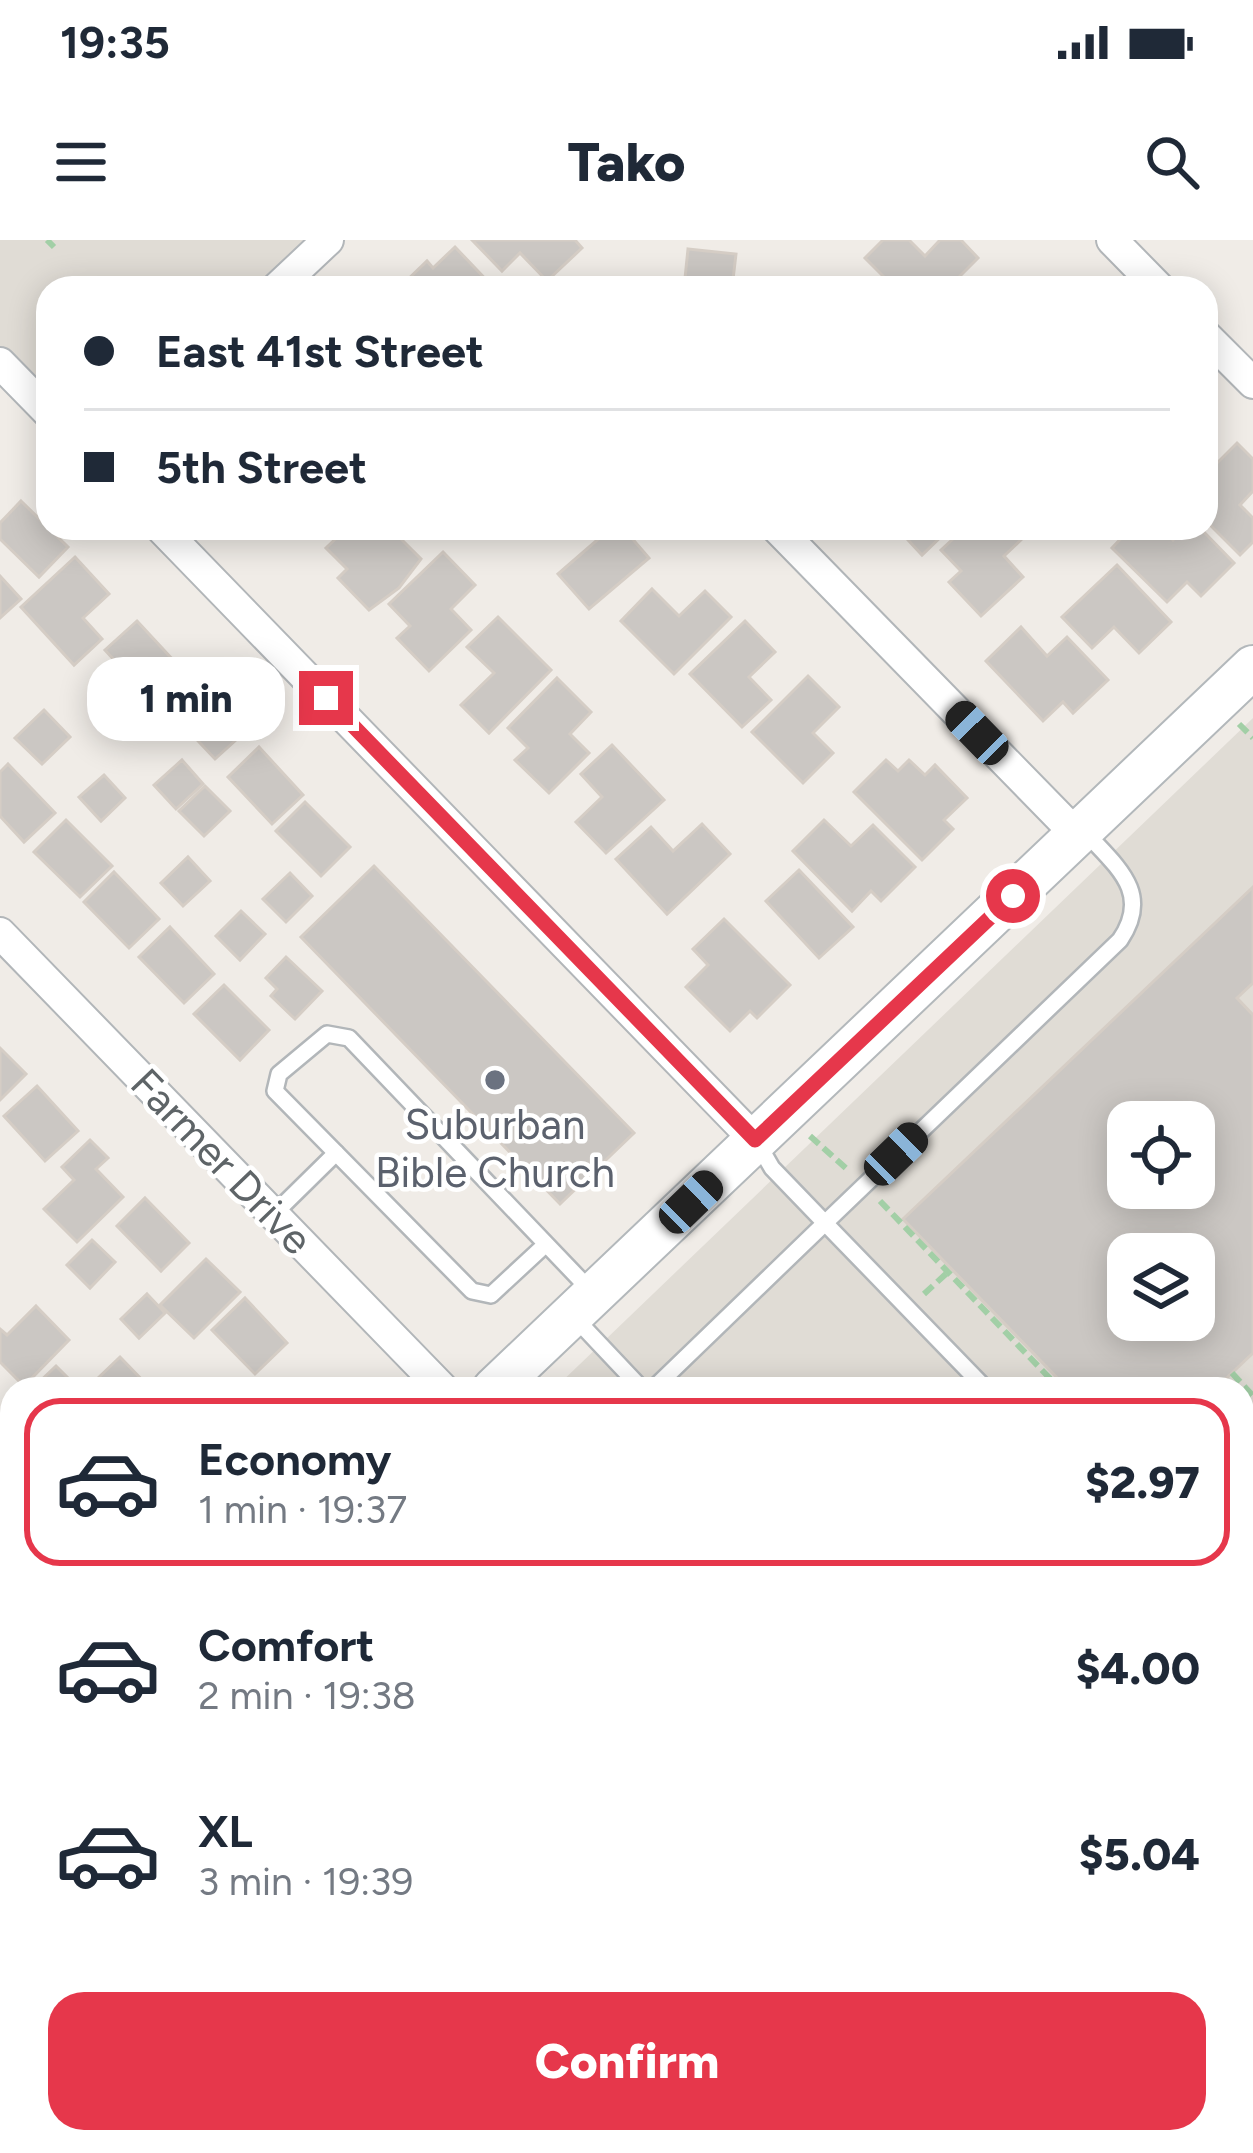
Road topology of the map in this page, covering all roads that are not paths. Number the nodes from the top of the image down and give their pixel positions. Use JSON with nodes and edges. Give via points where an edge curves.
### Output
{"nodes":[{"id":1,"x":328,"y":240,"type":"edge"},
{"id":2,"x":1112,"y":240,"type":"edge"},
{"id":3,"x":290,"y":276,"type":"edge"},
{"id":4,"x":1147,"y":276,"type":"edge"},
{"id":5,"x":1218,"y":347,"type":"edge"},
{"id":6,"x":0,"y":363,"type":"edge"},
{"id":7,"x":1253,"y":383,"type":"edge"},
{"id":8,"x":36,"y":400,"type":"edge"},
{"id":9,"x":173,"y":540,"type":"edge"},
{"id":10,"x":789,"y":540,"type":"edge"},
{"id":11,"x":1253,"y":667,"type":"edge"},
{"id":12,"x":1080,"y":832,"type":"junction"},
{"id":13,"x":0,"y":933,"type":"edge"},
{"id":14,"x":755,"y":1140,"type":"junction"},
{"id":15,"x":336,"y":1153,"type":"junction"},
{"id":16,"x":274,"y":1214,"type":"junction"},
{"id":17,"x":825,"y":1223,"type":"junction"},
{"id":18,"x":546,"y":1244,"type":"junction"},
{"id":19,"x":583,"y":1304,"type":"junction"},
{"id":20,"x":431,"y":1377,"type":"edge"},
{"id":21,"x":507,"y":1377,"type":"edge"},
{"id":22,"x":634,"y":1377,"type":"edge"},
{"id":23,"x":665,"y":1377,"type":"edge"},
{"id":24,"x":974,"y":1377,"type":"edge"}],
"edges":[{"from":1,"to":3,"type":"street"},
{"from":2,"to":4,"type":"street"},
{"from":5,"to":7,"type":"street"},
{"from":6,"to":8,"type":"street"},
{"from":9,"to":14,"type":"street"},
{"from":10,"to":12,"type":"street"},
{"from":11,"to":12,"type":"street"},
{"from":12,"to":14,"type":"street"},
{"from":12,"to":17,"type":"lane","via":[[1128,880],[1128,928]]},
{"from":13,"to":16,"type":"street","name":"Farmer Drive"},
{"from":14,"to":17,"type":"lane"},
{"from":14,"to":19,"type":"street"},
{"from":15,"to":16,"type":"lane"},
{"from":15,"to":18,"type":"lane","via":[[472,1291],[491,1295]]},
{"from":15,"to":18,"type":"lane","via":[[275,1091],[279,1074],[327,1034],[350,1037]]},
{"from":16,"to":20,"type":"street","name":"Farmer Drive"},
{"from":17,"to":23,"type":"lane"},
{"from":17,"to":24,"type":"lane"},
{"from":18,"to":19,"type":"lane"},
{"from":19,"to":21,"type":"street"},
{"from":19,"to":22,"type":"lane"}]}
